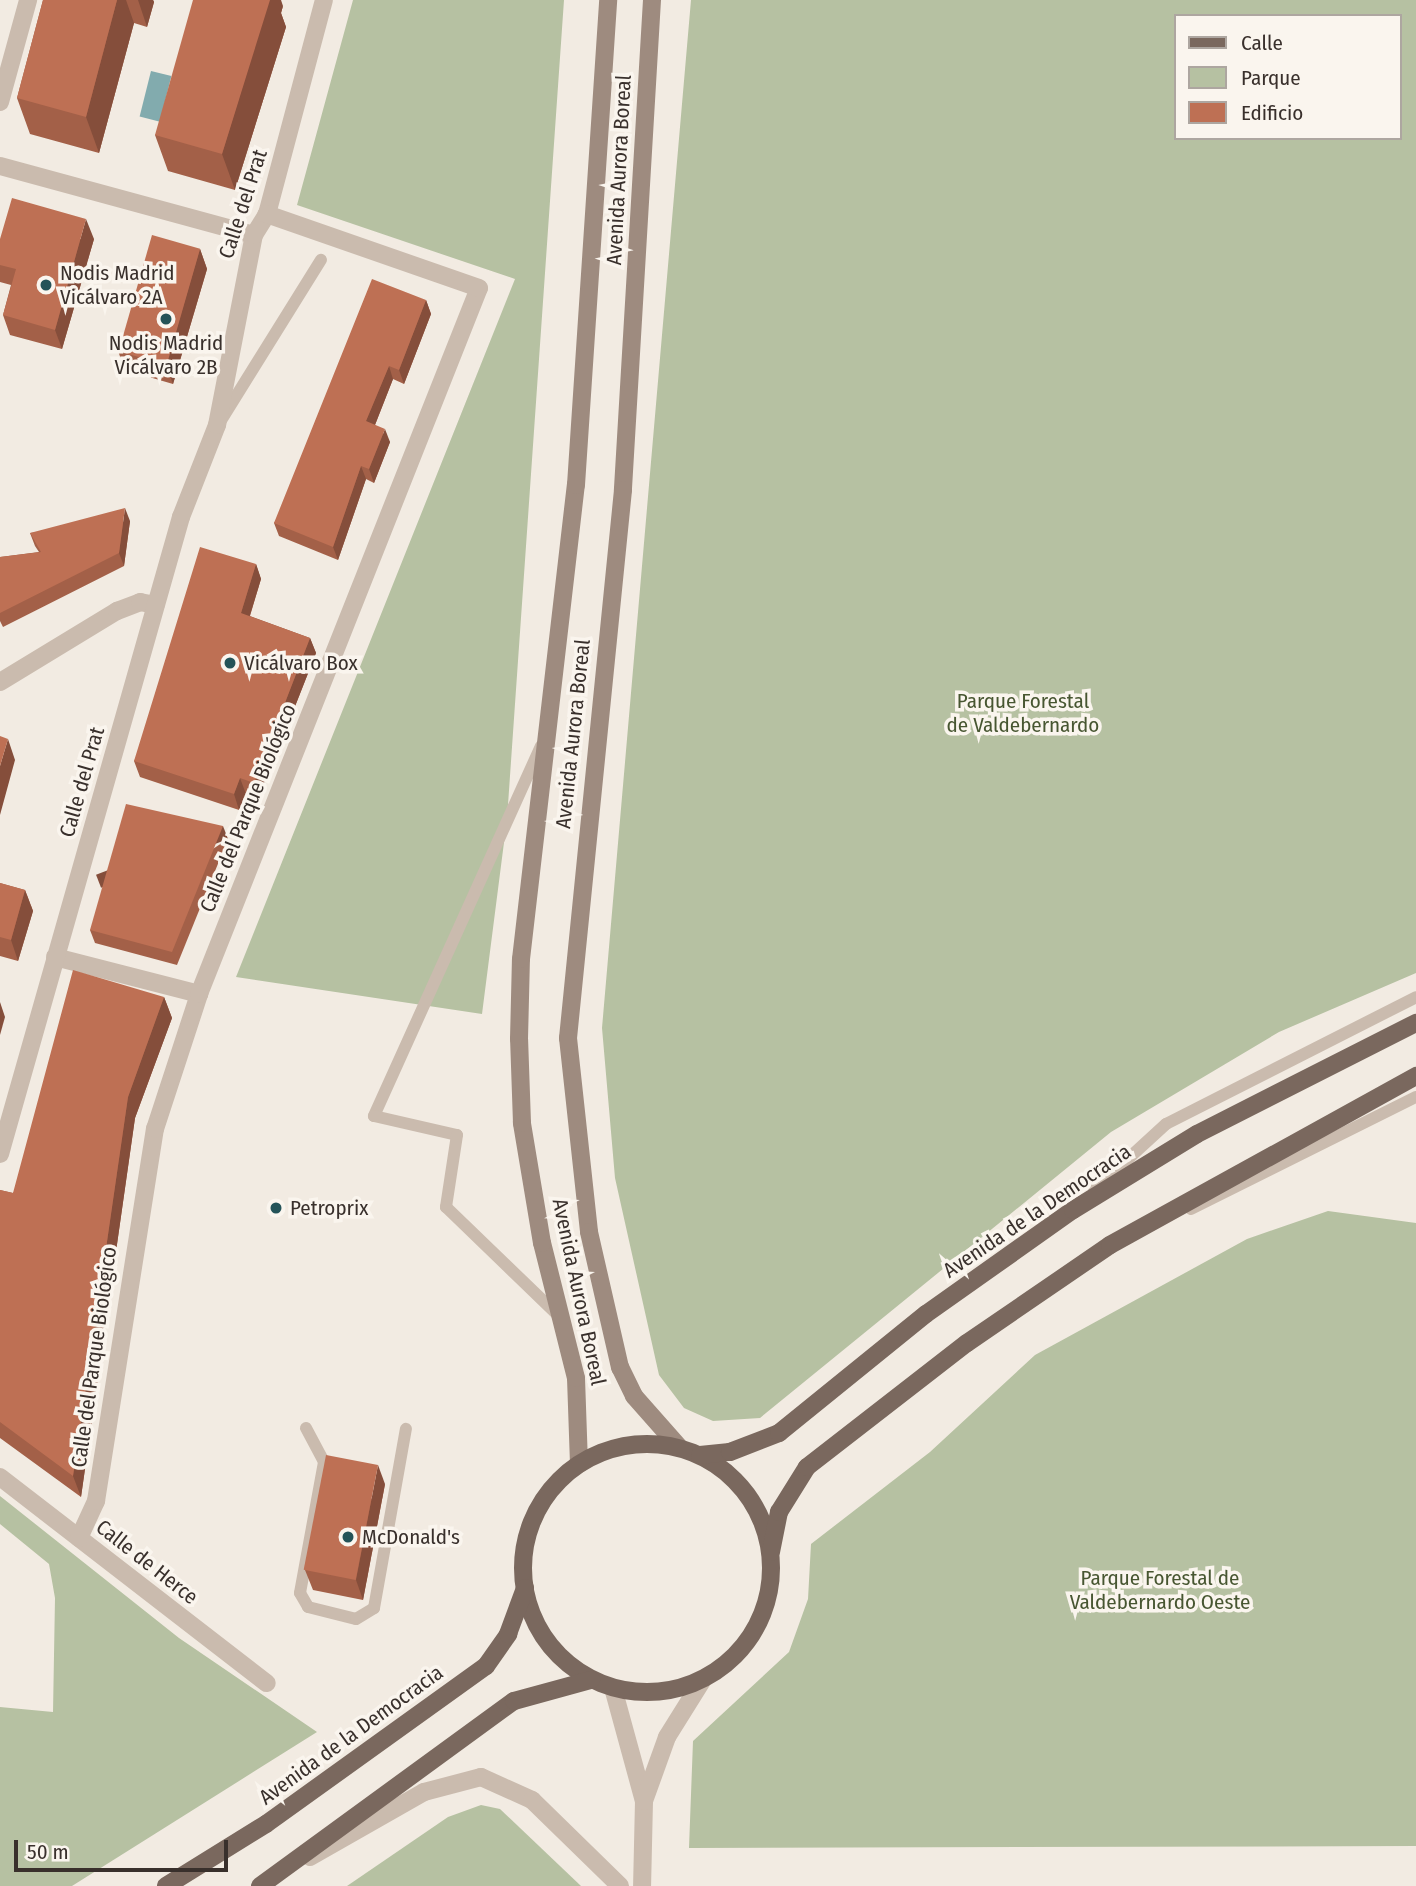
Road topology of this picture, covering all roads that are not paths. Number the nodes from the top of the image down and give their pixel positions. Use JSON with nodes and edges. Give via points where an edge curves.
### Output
{"nodes":[{"id":1,"x":28,"y":0,"type":"edge"},
{"id":2,"x":324,"y":0,"type":"edge"},
{"id":3,"x":608,"y":0,"type":"edge"},
{"id":4,"x":652,"y":0,"type":"edge"},
{"id":5,"x":0,"y":102,"type":"edge"},
{"id":6,"x":0,"y":166,"type":"edge"},
{"id":7,"x":267,"y":214,"type":"junction"},
{"id":8,"x":254,"y":235,"type":"junction"},
{"id":9,"x":321,"y":260,"type":"dead end"},
{"id":10,"x":217,"y":425,"type":"junction"},
{"id":11,"x":156,"y":605,"type":"junction"},
{"id":12,"x":0,"y":682,"type":"edge"},
{"id":13,"x":546,"y":736,"type":"junction"},
{"id":14,"x":55,"y":957,"type":"junction"},
{"id":15,"x":199,"y":994,"type":"junction"},
{"id":16,"x":1416,"y":997,"type":"edge"},
{"id":17,"x":1416,"y":1023,"type":"edge"},
{"id":18,"x":1416,"y":1076,"type":"edge"},
{"id":19,"x":1416,"y":1097,"type":"edge"},
{"id":20,"x":0,"y":1154,"type":"edge"},
{"id":21,"x":1073,"y":1210,"type":"junction"},
{"id":22,"x":1110,"y":1245,"type":"junction"},
{"id":23,"x":561,"y":1317,"type":"junction"},
{"id":24,"x":306,"y":1428,"type":"dead end"},
{"id":25,"x":406,"y":1429,"type":"dead end"},
{"id":26,"x":680,"y":1448,"type":"junction"},
{"id":27,"x":699,"y":1455,"type":"junction"},
{"id":28,"x":579,"y":1464,"type":"junction"},
{"id":29,"x":0,"y":1477,"type":"edge"},
{"id":30,"x":79,"y":1538,"type":"junction"},
{"id":31,"x":771,"y":1552,"type":"junction"},
{"id":32,"x":525,"y":1588,"type":"junction"},
{"id":33,"x":592,"y":1680,"type":"junction"},
{"id":34,"x":702,"y":1681,"type":"junction"},
{"id":35,"x":267,"y":1683,"type":"dead end"},
{"id":36,"x":613,"y":1688,"type":"junction"},
{"id":37,"x":644,"y":1801,"type":"junction"},
{"id":38,"x":289,"y":1869,"type":"junction"},
{"id":39,"x":166,"y":1886,"type":"edge"},
{"id":40,"x":260,"y":1886,"type":"edge"},
{"id":41,"x":620,"y":1886,"type":"edge"},
{"id":42,"x":642,"y":1886,"type":"edge"}],
"edges":[{"from":1,"to":5,"type":"street"},
{"from":2,"to":7,"type":"street","name":"Calle del Prat"},
{"from":3,"to":13,"type":"main road","name":"Avenida Aurora Boreal","via":[[576,485]]},
{"from":4,"to":26,"type":"main road","name":"Avenida Aurora Boreal","via":[[623,490],[568,1038],[589,1231],[620,1367],[634,1396]]},
{"from":6,"to":8,"type":"street"},
{"from":7,"to":8,"type":"street","name":"Calle del Prat"},
{"from":7,"to":15,"type":"street","name":"Calle del Parque Biológico","via":[[479,288]]},
{"from":8,"to":10,"type":"street","name":"Calle del Prat"},
{"from":9,"to":10,"type":"lane","name":"Calle del Prat"},
{"from":10,"to":11,"type":"street","name":"Calle del Prat","via":[[181,517]]},
{"from":11,"to":12,"type":"street","via":[[140,602],[117,611]]},
{"from":11,"to":14,"type":"street","name":"Calle del Prat"},
{"from":13,"to":23,"type":"main road","name":"Avenida Aurora Boreal","via":[[521,959],[519,1039],[522,1123]]},
{"from":13,"to":23,"type":"lane","via":[[374,1116],[457,1135],[446,1207]]},
{"from":14,"to":15,"type":"street"},
{"from":14,"to":20,"type":"street","name":"Calle del Prat"},
{"from":15,"to":30,"type":"street","name":"Calle del Parque Biológico","via":[[155,1129],[96,1502]]},
{"from":16,"to":21,"type":"lane","via":[[1166,1125]]},
{"from":17,"to":21,"type":"main road","name":"Avenida de la Democracia","via":[[1197,1134]]},
{"from":18,"to":22,"type":"main road"},
{"from":19,"to":22,"type":"lane"},
{"from":21,"to":27,"type":"main road","name":"Avenida de la Democracia","via":[[926,1314],[779,1433],[730,1452]]},
{"from":22,"to":31,"type":"main road","via":[[967,1343],[807,1467],[779,1512]]},
{"from":23,"to":28,"type":"main road","name":"Avenida Aurora Boreal","via":[[576,1378]]},
{"from":24,"to":25,"type":"lane","via":[[324,1462],[300,1592],[307,1608],[356,1619],[374,1608]]},
{"from":26,"to":27,"type":"main road"},
{"from":26,"to":28,"type":"main road","via":[[624,1446]]},
{"from":27,"to":31,"type":"main road","via":[[748,1494]]},
{"from":28,"to":32,"type":"main road","via":[[552,1487],[533,1519],[524,1552]]},
{"from":29,"to":30,"type":"street","name":"Calle de Herce"},
{"from":30,"to":35,"type":"street","name":"Calle de Herce"},
{"from":31,"to":34,"type":"main road","via":[[770,1591],[758,1626],[736,1656]]},
{"from":32,"to":33,"type":"main road","via":[[547,1641]]},
{"from":32,"to":39,"type":"main road","name":"Avenida de la Democracia","via":[[508,1634],[486,1666],[266,1824]]},
{"from":33,"to":36,"type":"main road"},
{"from":33,"to":38,"type":"main road","via":[[514,1701]]},
{"from":34,"to":36,"type":"main road","via":[[660,1692]]},
{"from":34,"to":37,"type":"street","via":[[667,1737]]},
{"from":36,"to":37,"type":"street"},
{"from":37,"to":42,"type":"street"},
{"from":38,"to":40,"type":"main road"},
{"from":38,"to":41,"type":"street","via":[[424,1793],[481,1777],[532,1800]]}]}
